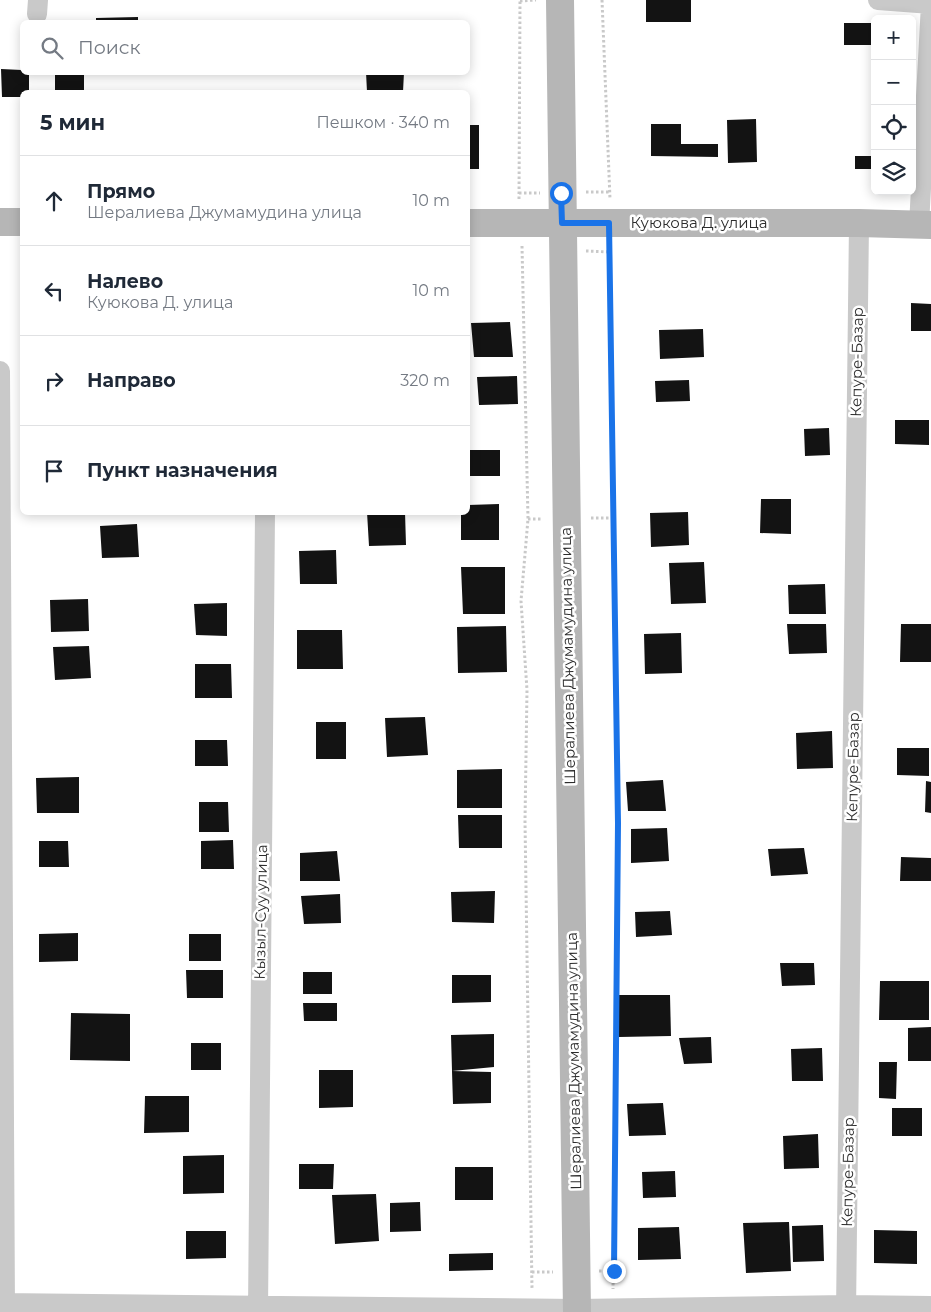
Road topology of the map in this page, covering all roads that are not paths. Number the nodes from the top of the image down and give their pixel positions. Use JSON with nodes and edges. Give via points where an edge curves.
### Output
{"nodes":[{"id":1,"x":560,"y":0,"type":"edge"},
{"id":2,"x":878,"y":0,"type":"edge"},
{"id":3,"x":0,"y":222,"type":"edge"},
{"id":4,"x":20,"y":222,"type":"edge"},
{"id":5,"x":470,"y":223,"type":"edge"},
{"id":6,"x":562,"y":223,"type":"junction"},
{"id":7,"x":859,"y":223,"type":"junction"},
{"id":8,"x":925,"y":225,"type":"edge"},
{"id":9,"x":0,"y":371,"type":"edge"},
{"id":10,"x":265,"y":515,"type":"edge"},
{"id":11,"x":3,"y":1306,"type":"edge"},
{"id":12,"x":931,"y":1306,"type":"edge"},
{"id":13,"x":257,"y":1308,"type":"edge"},
{"id":14,"x":846,"y":1308,"type":"edge"},
{"id":15,"x":577,"y":1310,"type":"edge"}],
"edges":[{"from":1,"to":6,"type":"street","name":"Шералиева Джумамудина улица"},
{"from":2,"to":8,"type":"street","via":[[931,4]]},
{"from":3,"to":4,"type":"street"},
{"from":5,"to":6,"type":"street","name":"Куюкова Д. улица"},
{"from":6,"to":7,"type":"street","name":"Куюкова Д. улица"},
{"from":6,"to":15,"type":"street","name":"Шералиева Джумамудина улица"},
{"from":7,"to":8,"type":"street","name":"Куюкова Д. улица"},
{"from":7,"to":14,"type":"street","name":"Кепуре-Базар"},
{"from":9,"to":11,"type":"street"},
{"from":10,"to":13,"type":"street","name":"Кызыл-Суу улица"},
{"from":11,"to":13,"type":"street"},
{"from":12,"to":14,"type":"street"},
{"from":13,"to":15,"type":"street"},
{"from":14,"to":15,"type":"street"}]}
